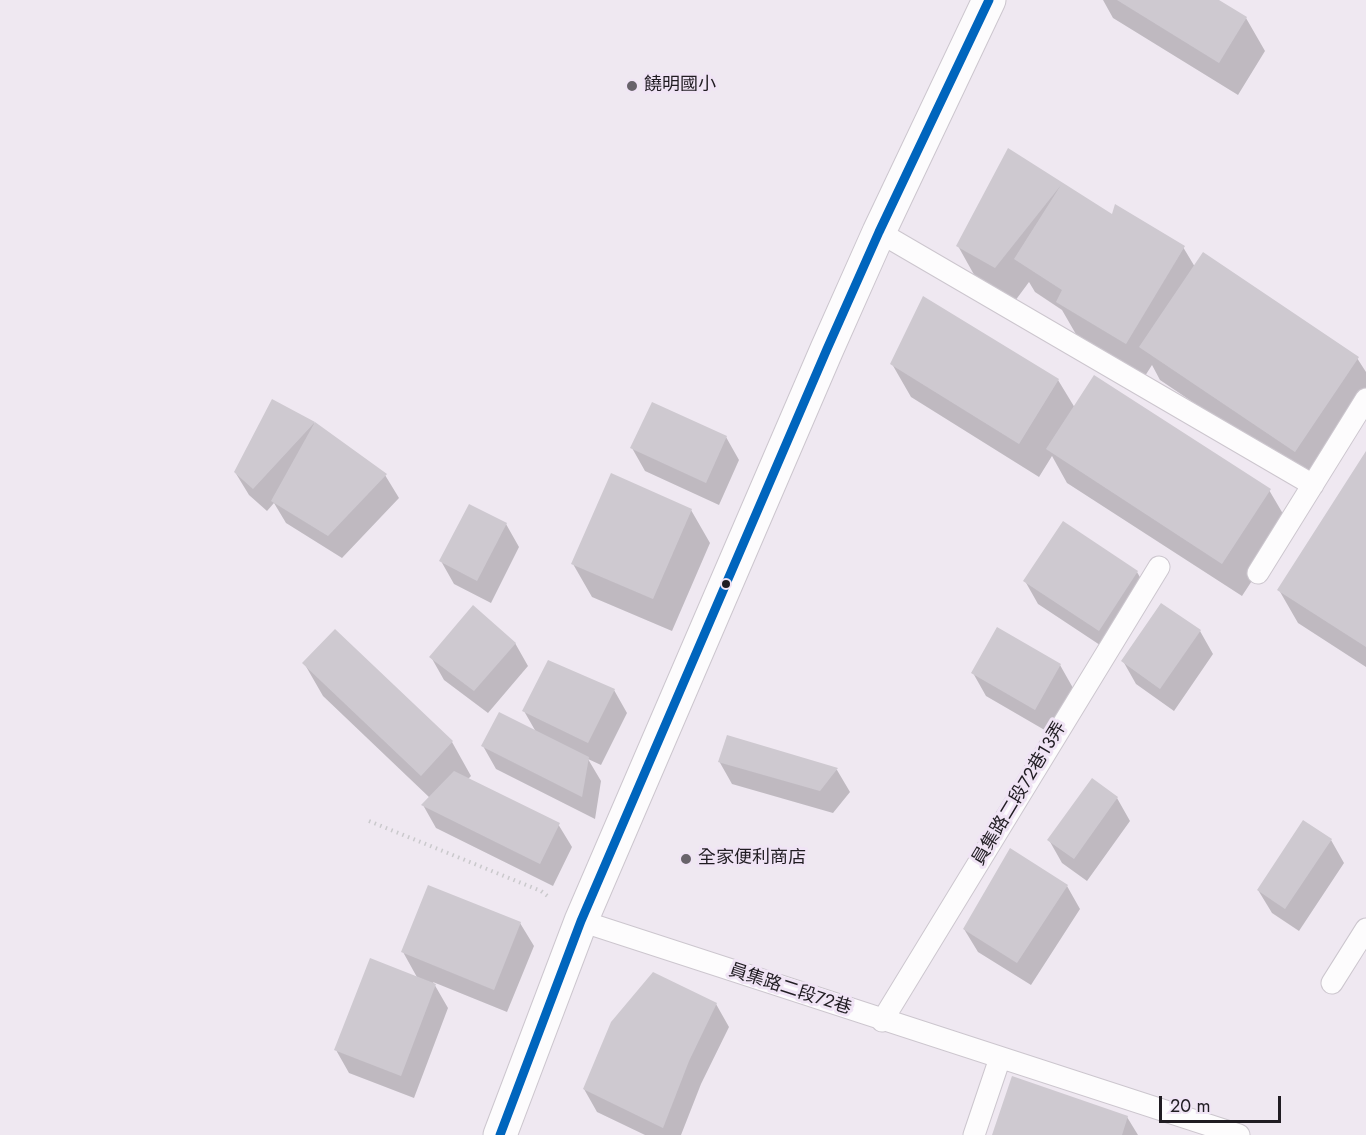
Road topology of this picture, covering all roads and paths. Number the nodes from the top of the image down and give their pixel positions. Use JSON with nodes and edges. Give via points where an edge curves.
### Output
{"nodes":[{"id":1,"x":989,"y":0,"type":"edge"},
{"id":2,"x":879,"y":232,"type":"junction"},
{"id":3,"x":1366,"y":399,"type":"edge"},
{"id":4,"x":1312,"y":485,"type":"junction"},
{"id":5,"x":1159,"y":567,"type":"dead end"},
{"id":6,"x":1258,"y":573,"type":"dead end"},
{"id":7,"x":369,"y":821,"type":"dead end"},
{"id":8,"x":581,"y":921,"type":"junction"},
{"id":9,"x":1366,"y":929,"type":"edge"},
{"id":10,"x":1332,"y":983,"type":"dead end"},
{"id":11,"x":882,"y":1021,"type":"junction"},
{"id":12,"x":1000,"y":1058,"type":"junction"},
{"id":13,"x":500,"y":1135,"type":"edge"},
{"id":14,"x":974,"y":1135,"type":"edge"},
{"id":15,"x":1239,"y":1135,"type":"edge"}],
"edges":[{"from":1,"to":2,"type":"main road"},
{"from":2,"to":4,"type":"lane"},
{"from":2,"to":8,"type":"main road"},
{"from":3,"to":4,"type":"lane"},
{"from":4,"to":6,"type":"lane"},
{"from":5,"to":11,"type":"lane","name":"員集路二段72巷13弄"},
{"from":7,"to":8,"type":"path","via":[[542,891]]},
{"from":8,"to":11,"type":"lane","name":"員集路二段72巷"},
{"from":8,"to":13,"type":"main road"},
{"from":9,"to":10,"type":"lane"},
{"from":11,"to":12,"type":"lane","name":"員集路二段72巷"},
{"from":12,"to":14,"type":"lane"},
{"from":12,"to":15,"type":"lane","name":"員集路二段72巷"}]}
